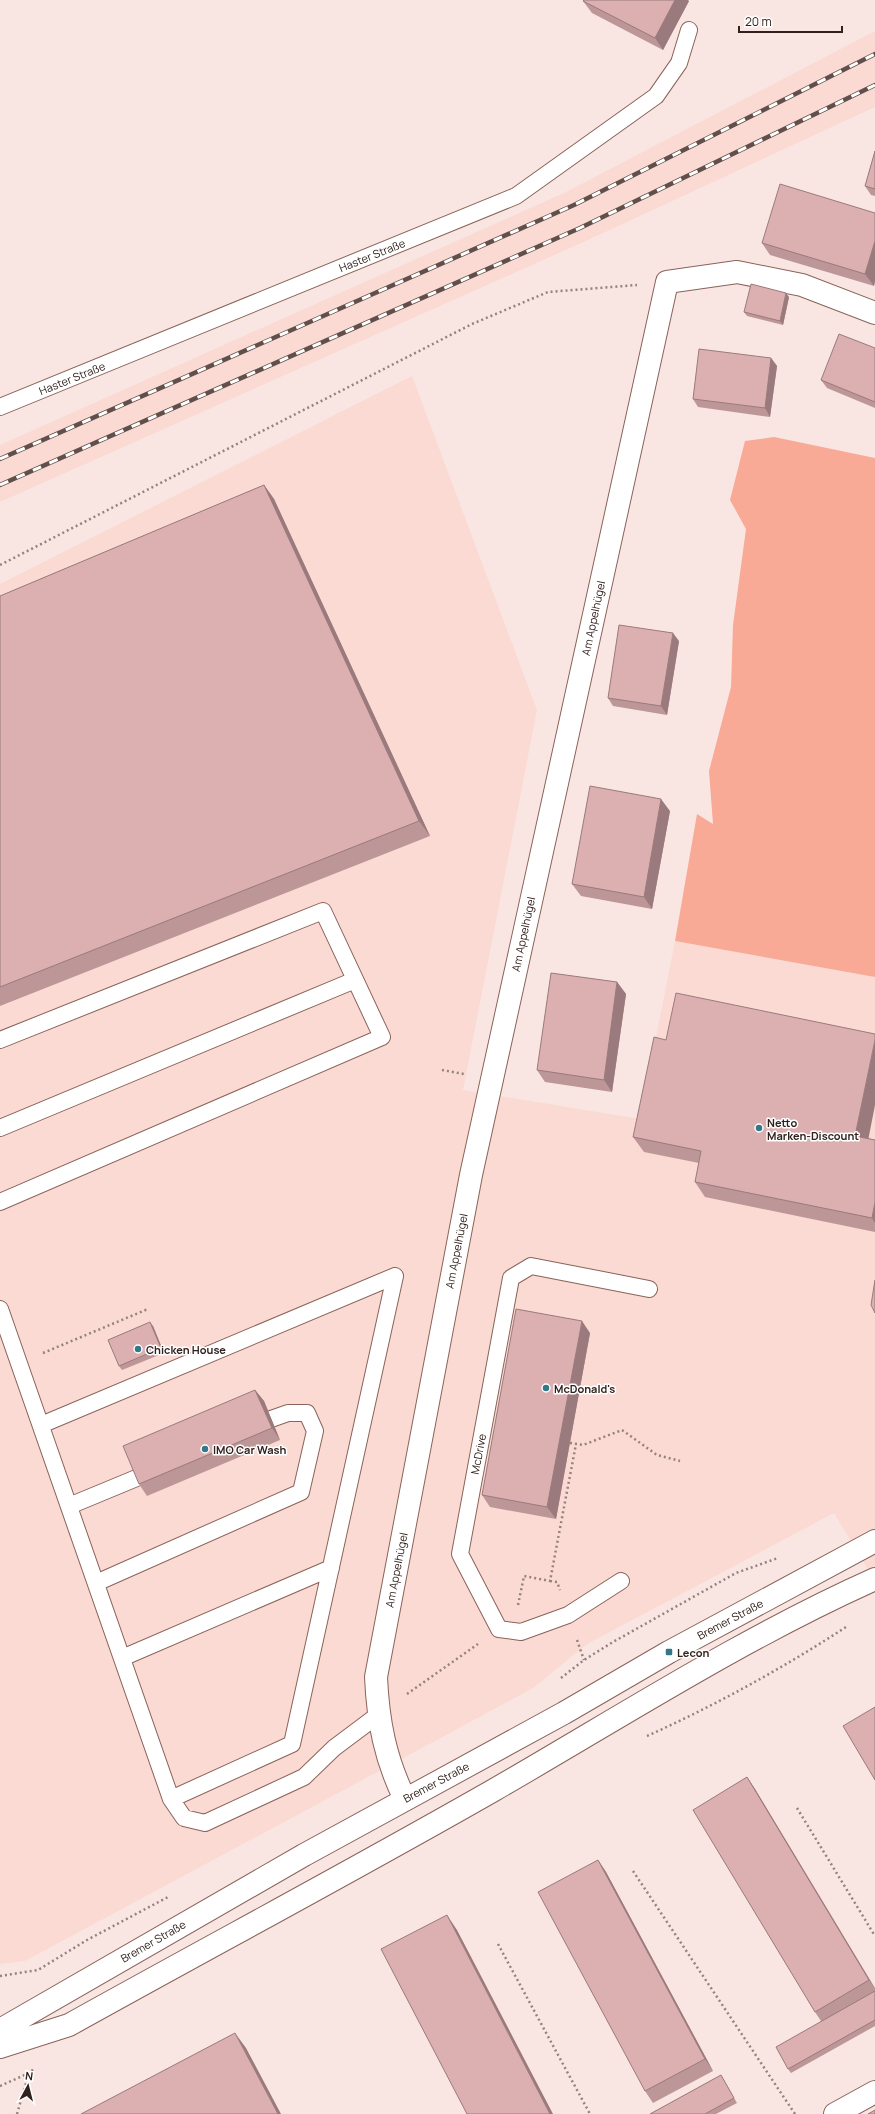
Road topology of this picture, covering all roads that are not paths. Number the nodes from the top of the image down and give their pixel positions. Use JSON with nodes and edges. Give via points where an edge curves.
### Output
{"nodes":[{"id":1,"x":689,"y":30,"type":"dead end"},
{"id":2,"x":875,"y":314,"type":"edge"},
{"id":3,"x":0,"y":408,"type":"edge"},
{"id":4,"x":355,"y":980,"type":"junction"},
{"id":5,"x":0,"y":1040,"type":"edge"},
{"id":6,"x":0,"y":1128,"type":"edge"},
{"id":7,"x":0,"y":1202,"type":"edge"},
{"id":8,"x":649,"y":1289,"type":"dead end"},
{"id":9,"x":0,"y":1310,"type":"edge"},
{"id":10,"x":271,"y":1419,"type":"dead end"},
{"id":11,"x":41,"y":1425,"type":"junction"},
{"id":12,"x":138,"y":1476,"type":"edge"},
{"id":13,"x":69,"y":1506,"type":"junction"},
{"id":14,"x":875,"y":1541,"type":"edge"},
{"id":15,"x":331,"y":1568,"type":"junction"},
{"id":16,"x":875,"y":1579,"type":"edge"},
{"id":17,"x":621,"y":1581,"type":"dead end"},
{"id":18,"x":96,"y":1583,"type":"junction"},
{"id":19,"x":122,"y":1658,"type":"junction"},
{"id":20,"x":378,"y":1715,"type":"junction"},
{"id":21,"x":171,"y":1799,"type":"junction"},
{"id":22,"x":405,"y":1799,"type":"junction"},
{"id":23,"x":0,"y":2030,"type":"edge"},
{"id":24,"x":0,"y":2047,"type":"edge"},
{"id":25,"x":875,"y":2092,"type":"edge"},
{"id":26,"x":835,"y":2114,"type":"edge"}],
"edges":[{"from":1,"to":3,"type":"lane","name":"Haster Straße","via":[[679,63],[656,96],[516,196]]},
{"from":2,"to":20,"type":"street","name":"Am Appelhügel","via":[[802,285],[737,272],[666,282],[471,1175],[376,1677]]},
{"from":4,"to":5,"type":"lane","via":[[323,911]]},
{"from":4,"to":6,"type":"lane"},
{"from":4,"to":7,"type":"lane","via":[[382,1037]]},
{"from":8,"to":17,"type":"lane","name":"McDrive","via":[[531,1266],[511,1278],[460,1554],[499,1629],[521,1632],[568,1615]]},
{"from":9,"to":11,"type":"lane"},
{"from":10,"to":18,"type":"lane","via":[[288,1412],[307,1413],[315,1431],[301,1492]]},
{"from":11,"to":13,"type":"lane"},
{"from":11,"to":15,"type":"lane","via":[[394,1276]]},
{"from":12,"to":13,"type":"lane"},
{"from":13,"to":18,"type":"lane"},
{"from":14,"to":22,"type":"street","name":"Bremer Straße"},
{"from":15,"to":19,"type":"lane"},
{"from":15,"to":21,"type":"lane","via":[[292,1744]]},
{"from":16,"to":24,"type":"street","via":[[833,1598],[723,1658],[485,1795],[69,2024]]},
{"from":18,"to":19,"type":"lane"},
{"from":19,"to":21,"type":"lane"},
{"from":20,"to":21,"type":"lane","via":[[334,1748],[304,1777],[205,1823],[184,1818]]},
{"from":20,"to":22,"type":"street","name":"Am Appelhügel","via":[[394,1776]]},
{"from":22,"to":23,"type":"street","name":"Bremer Straße"},
{"from":25,"to":26,"type":"street"}]}
